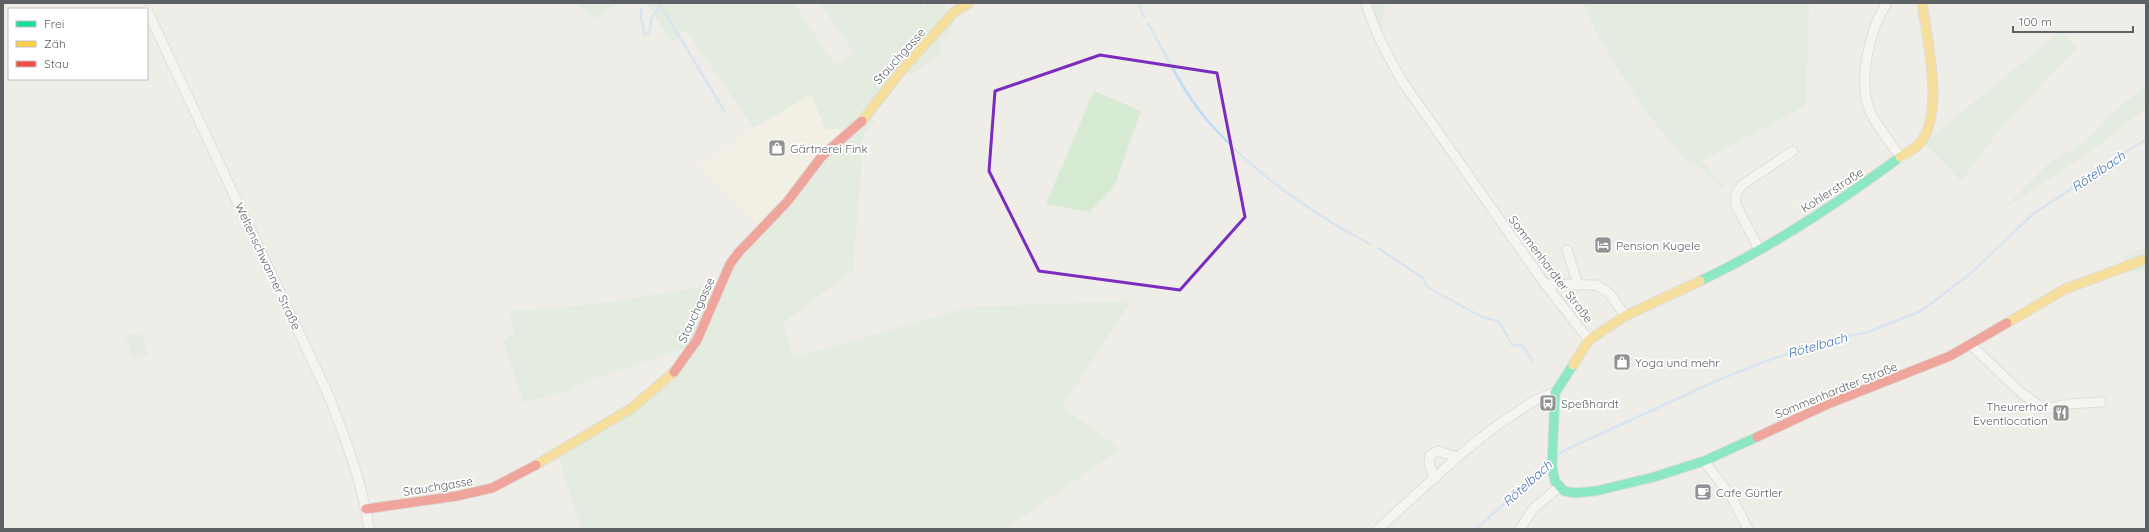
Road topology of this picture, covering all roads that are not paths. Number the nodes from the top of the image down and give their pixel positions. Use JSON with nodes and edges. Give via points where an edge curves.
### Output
{"nodes":[{"id":1,"x":969,"y":3,"type":"edge"},
{"id":2,"x":1366,"y":3,"type":"edge"},
{"id":3,"x":1887,"y":3,"type":"edge"},
{"id":4,"x":1922,"y":3,"type":"edge"},
{"id":5,"x":148,"y":12,"type":"edge"},
{"id":6,"x":1793,"y":151,"type":"dead end"},
{"id":7,"x":1901,"y":158,"type":"junction"},
{"id":8,"x":1759,"y":249,"type":"junction"},
{"id":9,"x":1567,"y":250,"type":"dead end"},
{"id":10,"x":2146,"y":259,"type":"edge"},
{"id":11,"x":1544,"y":284,"type":"junction"},
{"id":12,"x":1578,"y":285,"type":"junction"},
{"id":13,"x":1625,"y":316,"type":"junction"},
{"id":14,"x":1589,"y":340,"type":"junction"},
{"id":15,"x":1972,"y":343,"type":"junction"},
{"id":16,"x":1554,"y":393,"type":"junction"},
{"id":17,"x":2101,"y":402,"type":"dead end"},
{"id":18,"x":1457,"y":457,"type":"junction"},
{"id":19,"x":1704,"y":461,"type":"junction"},
{"id":20,"x":1435,"y":479,"type":"junction"},
{"id":21,"x":1559,"y":487,"type":"junction"},
{"id":22,"x":366,"y":509,"type":"junction"},
{"id":23,"x":369,"y":529,"type":"edge"},
{"id":24,"x":1378,"y":529,"type":"edge"},
{"id":25,"x":1520,"y":529,"type":"edge"},
{"id":26,"x":1748,"y":529,"type":"edge"}],
"edges":[{"from":1,"to":22,"type":"street","name":"Stauchgasse","via":[[954,12],[900,71],[858,126],[822,156],[787,202],[739,252],[730,264],[697,340],[682,364],[668,378],[632,408],[608,423],[520,475],[492,488],[457,496]]},
{"from":2,"to":11,"type":"street","name":"Sommenhardter Straße","via":[[1386,53],[1402,81]]},
{"from":3,"to":7,"type":"street","via":[[1880,13],[1865,62],[1865,82],[1869,109]]},
{"from":4,"to":7,"type":"street","name":"Kohlerstraße","via":[[1934,95],[1931,122],[1919,144]]},
{"from":5,"to":22,"type":"street","name":"Weltenschwanner Straße","via":[[327,392],[348,447]]},
{"from":6,"to":8,"type":"street","via":[[1742,185],[1736,194],[1736,205]]},
{"from":7,"to":8,"type":"street","name":"Kohlerstraße","via":[[1836,204]]},
{"from":8,"to":13,"type":"street","name":"Kohlerstraße","via":[[1732,266]]},
{"from":9,"to":12,"type":"street"},
{"from":10,"to":15,"type":"street","name":"Sommenhardter Straße","via":[[2065,289]]},
{"from":11,"to":12,"type":"street"},
{"from":11,"to":14,"type":"street","name":"Sommenhardter Straße"},
{"from":12,"to":13,"type":"street","via":[[1597,285],[1610,294]]},
{"from":13,"to":14,"type":"street","name":"Kohlerstraße"},
{"from":14,"to":16,"type":"street","name":"Sommenhardter Straße"},
{"from":15,"to":17,"type":"street","via":[[2019,391],[2038,405],[2051,408]]},
{"from":15,"to":19,"type":"street","name":"Sommenhardter Straße","via":[[1950,356],[1828,404]]},
{"from":16,"to":18,"type":"street","via":[[1543,395],[1504,420]]},
{"from":16,"to":21,"type":"street","via":[[1556,422],[1552,466]]},
{"from":18,"to":20,"type":"street"},
{"from":18,"to":20,"type":"street","via":[[1438,451],[1430,455],[1429,463]]},
{"from":19,"to":21,"type":"street","name":"Sommenhardter Straße","via":[[1654,477],[1596,491],[1575,493]]},
{"from":19,"to":26,"type":"street","via":[[1731,496]]},
{"from":20,"to":24,"type":"street"},
{"from":21,"to":25,"type":"street","via":[[1533,508]]},
{"from":22,"to":23,"type":"street","name":"Weltenschwanner Straße"}]}
